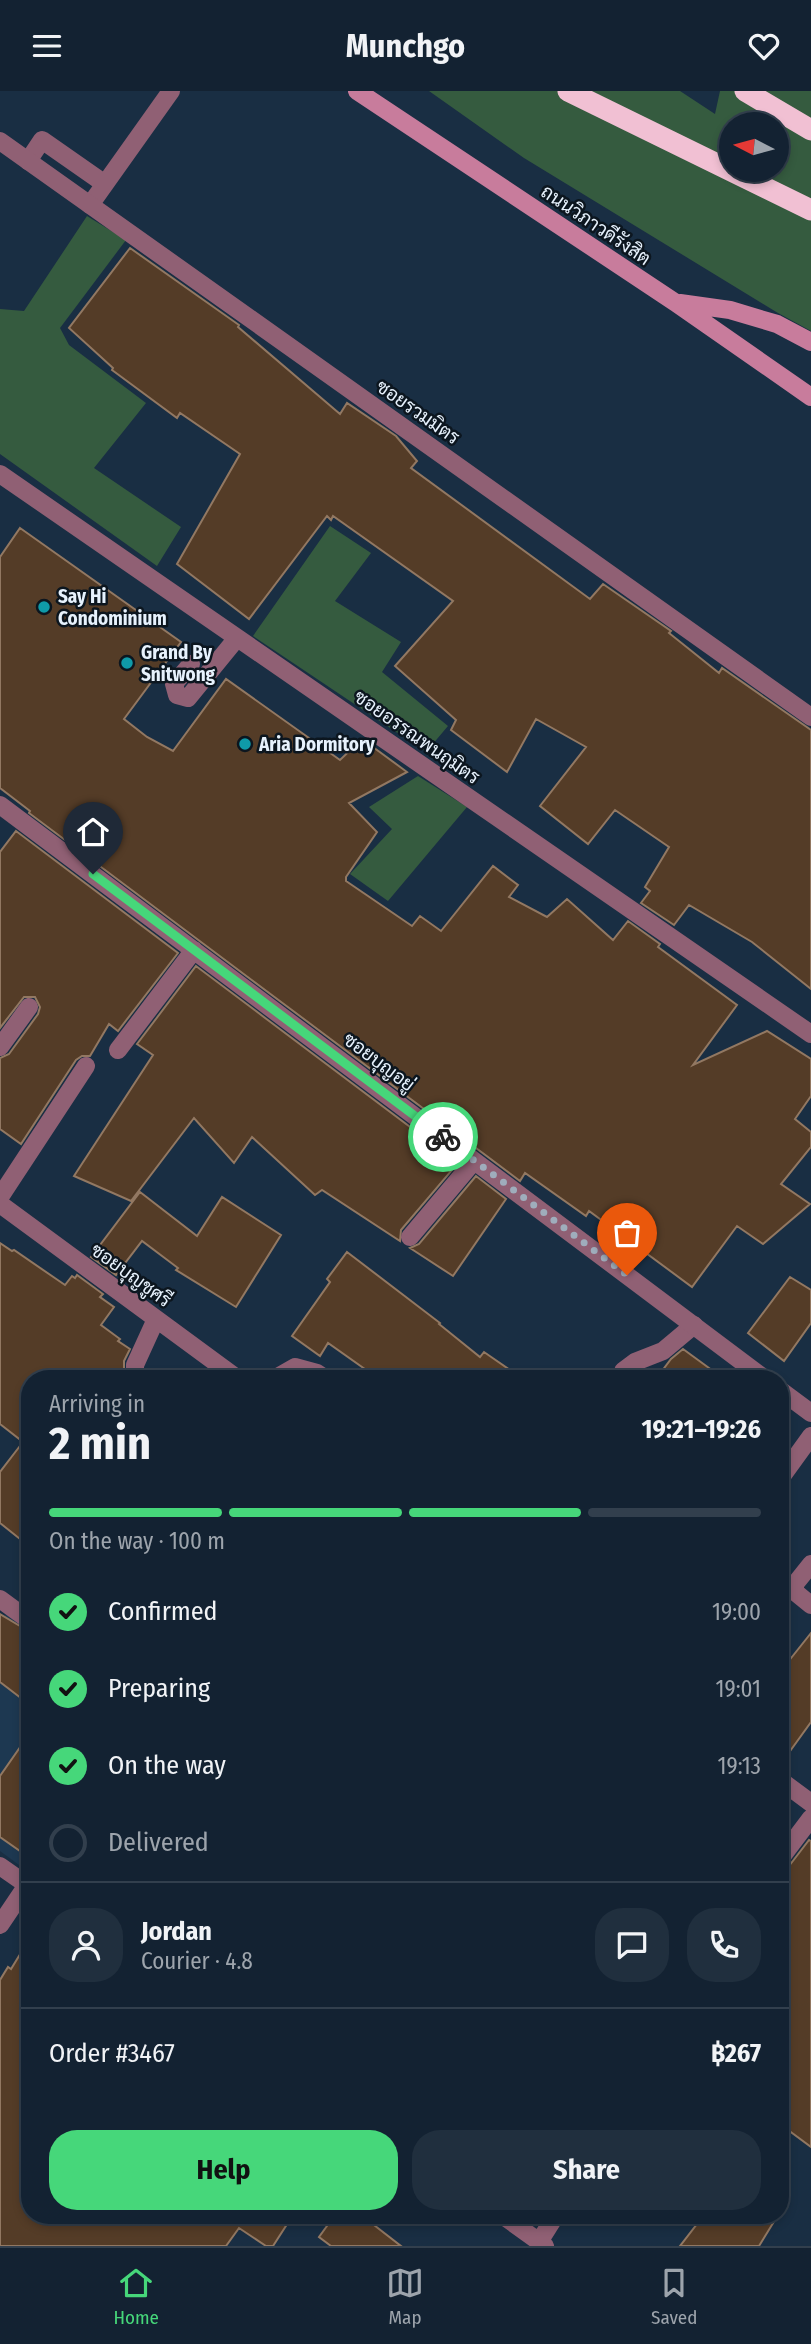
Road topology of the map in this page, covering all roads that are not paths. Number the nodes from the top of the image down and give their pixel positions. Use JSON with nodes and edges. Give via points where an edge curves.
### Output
{"nodes":[{"id":1,"x":171,"y":91,"type":"edge"},
{"id":2,"x":357,"y":91,"type":"edge"},
{"id":3,"x":568,"y":91,"type":"edge"},
{"id":4,"x":745,"y":91,"type":"edge"},
{"id":5,"x":811,"y":130,"type":"edge"},
{"id":6,"x":0,"y":141,"type":"edge"},
{"id":7,"x":28,"y":161,"type":"junction"},
{"id":8,"x":105,"y":184,"type":"junction"},
{"id":9,"x":90,"y":205,"type":"junction"},
{"id":10,"x":811,"y":210,"type":"edge"},
{"id":11,"x":676,"y":303,"type":"junction"},
{"id":12,"x":811,"y":342,"type":"edge"},
{"id":13,"x":811,"y":397,"type":"edge"},
{"id":14,"x":0,"y":474,"type":"edge"},
{"id":15,"x":237,"y":638,"type":"junction"},
{"id":16,"x":191,"y":664,"type":"dead end"},
{"id":17,"x":811,"y":717,"type":"edge"},
{"id":18,"x":0,"y":805,"type":"edge"},
{"id":19,"x":194,"y":950,"type":"junction"},
{"id":20,"x":29,"y":1007,"type":"dead end"},
{"id":21,"x":811,"y":1034,"type":"edge"},
{"id":22,"x":0,"y":1047,"type":"edge"},
{"id":23,"x":118,"y":1050,"type":"dead end"},
{"id":24,"x":86,"y":1066,"type":"dead end"},
{"id":25,"x":474,"y":1161,"type":"junction"},
{"id":26,"x":0,"y":1197,"type":"edge"},
{"id":27,"x":0,"y":1204,"type":"edge"},
{"id":28,"x":410,"y":1237,"type":"dead end"},
{"id":29,"x":156,"y":1319,"type":"junction"},
{"id":30,"x":694,"y":1325,"type":"junction"},
{"id":31,"x":135,"y":1370,"type":"edge"},
{"id":32,"x":226,"y":1370,"type":"edge"},
{"id":33,"x":624,"y":1370,"type":"edge"},
{"id":34,"x":753,"y":1370,"type":"edge"},
{"id":35,"x":789,"y":1397,"type":"edge"},
{"id":36,"x":811,"y":1413,"type":"edge"},
{"id":37,"x":811,"y":1436,"type":"edge"},
{"id":38,"x":789,"y":1467,"type":"edge"},
{"id":39,"x":811,"y":1564,"type":"edge"},
{"id":40,"x":1,"y":1601,"type":"edge"},
{"id":41,"x":811,"y":1605,"type":"edge"},
{"id":42,"x":21,"y":1615,"type":"edge"},
{"id":43,"x":789,"y":1787,"type":"edge"},
{"id":44,"x":811,"y":1803,"type":"edge"},
{"id":45,"x":811,"y":1818,"type":"edge"},
{"id":46,"x":789,"y":1847,"type":"edge"},
{"id":47,"x":0,"y":1866,"type":"edge"},
{"id":48,"x":21,"y":1880,"type":"edge"},
{"id":49,"x":21,"y":1897,"type":"edge"},
{"id":50,"x":0,"y":1925,"type":"edge"},
{"id":51,"x":514,"y":2224,"type":"edge"},
{"id":52,"x":552,"y":2224,"type":"edge"},
{"id":53,"x":542,"y":2244,"type":"edge"}],
"edges":[{"from":1,"to":8,"type":"street"},
{"from":2,"to":11,"type":"main road","name":"ถนนวิภาวดีรังสิต"},
{"from":3,"to":10,"type":"highway"},
{"from":4,"to":5,"type":"highway"},
{"from":6,"to":7,"type":"street","name":"ซอยรวมมิตร"},
{"from":7,"to":8,"type":"street","via":[[42,140]]},
{"from":7,"to":9,"type":"street","name":"ซอยรวมมิตร"},
{"from":8,"to":9,"type":"street"},
{"from":9,"to":17,"type":"street","name":"ซอยรวมมิตร"},
{"from":11,"to":12,"type":"main road","via":[[730,310],[777,324]]},
{"from":11,"to":13,"type":"main road","name":"ถนนวิภาวดีรังสิต"},
{"from":14,"to":15,"type":"street","name":"ซอยอรรณพนฤมิตร"},
{"from":15,"to":16,"type":"street","via":[[188,698],[177,695],[174,684]]},
{"from":15,"to":21,"type":"street","name":"ซอยอรรณพนฤมิตร"},
{"from":18,"to":19,"type":"street","name":"ซอยบุญอยู่"},
{"from":19,"to":23,"type":"street"},
{"from":19,"to":25,"type":"street","name":"ซอยบุญอยู่"},
{"from":20,"to":22,"type":"street"},
{"from":24,"to":26,"type":"street"},
{"from":25,"to":28,"type":"street"},
{"from":25,"to":30,"type":"street","name":"ซอยบุญอยู่"},
{"from":27,"to":29,"type":"street","name":"ซอยบุญชูศรี"},
{"from":29,"to":31,"type":"street"},
{"from":29,"to":32,"type":"street","name":"ซอยบุญชูศรี"},
{"from":30,"to":33,"type":"street","via":[[663,1351]]},
{"from":30,"to":34,"type":"street","name":"ซอยบุญอยู่"},
{"from":35,"to":36,"type":"street"},
{"from":37,"to":38,"type":"street"},
{"from":39,"to":41,"type":"street","via":[[795,1584],[795,1592]]},
{"from":40,"to":42,"type":"street"},
{"from":43,"to":44,"type":"street"},
{"from":45,"to":46,"type":"street"},
{"from":47,"to":48,"type":"street"},
{"from":49,"to":50,"type":"street"},
{"from":51,"to":53,"type":"street"},
{"from":52,"to":53,"type":"street"}]}
